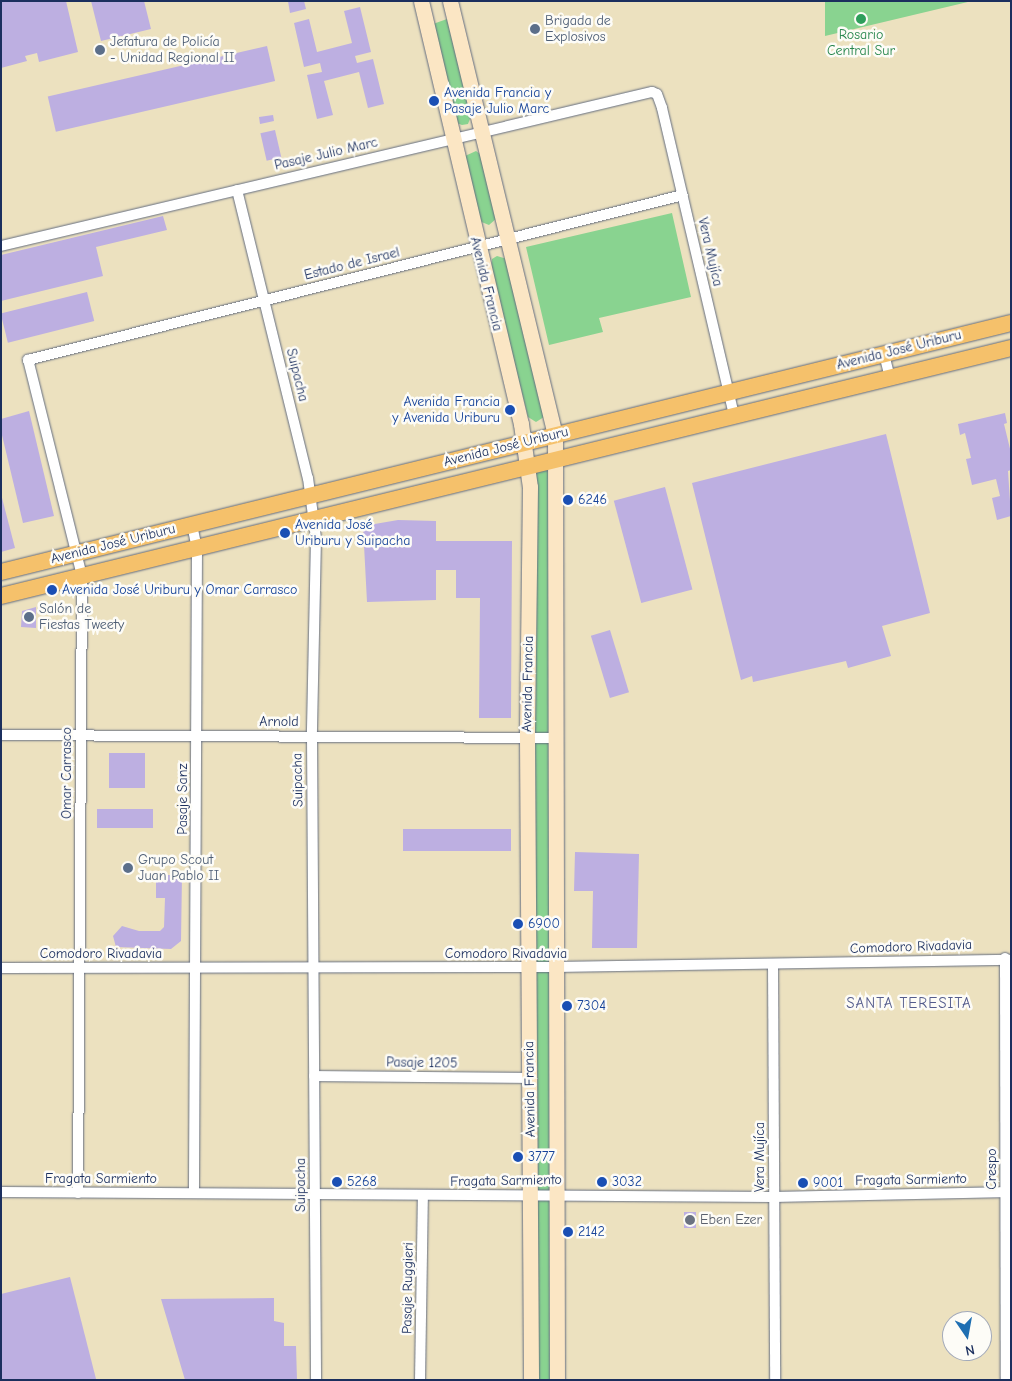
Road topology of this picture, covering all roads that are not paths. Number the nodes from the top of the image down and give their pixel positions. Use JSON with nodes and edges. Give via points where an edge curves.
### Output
{"nodes":[{"id":1,"x":420,"y":1,"type":"edge"},
{"id":2,"x":450,"y":1,"type":"edge"},
{"id":3,"x":657,"y":94,"type":"joint"},
{"id":4,"x":481,"y":131,"type":"junction"},
{"id":5,"x":451,"y":138,"type":"junction"},
{"id":6,"x":237,"y":190,"type":"junction"},
{"id":7,"x":682,"y":195,"type":"junction"},
{"id":8,"x":508,"y":239,"type":"junction"},
{"id":9,"x":1,"y":246,"type":"edge"},
{"id":10,"x":477,"y":247,"type":"junction"},
{"id":11,"x":264,"y":300,"type":"junction"},
{"id":12,"x":1011,"y":323,"type":"edge"},
{"id":13,"x":1011,"y":348,"type":"edge"},
{"id":14,"x":884,"y":354,"type":"junction"},
{"id":15,"x":28,"y":360,"type":"joint"},
{"id":16,"x":890,"y":378,"type":"junction"},
{"id":17,"x":728,"y":392,"type":"junction"},
{"id":18,"x":734,"y":416,"type":"junction"},
{"id":19,"x":554,"y":435,"type":"junction"},
{"id":20,"x":525,"y":443,"type":"junction"},
{"id":21,"x":556,"y":461,"type":"junction"},
{"id":22,"x":529,"y":467,"type":"junction"},
{"id":23,"x":310,"y":496,"type":"junction"},
{"id":24,"x":313,"y":520,"type":"junction"},
{"id":25,"x":192,"y":525,"type":"junction"},
{"id":26,"x":197,"y":548,"type":"junction"},
{"id":27,"x":76,"y":554,"type":"junction"},
{"id":28,"x":1,"y":572,"type":"edge"},
{"id":29,"x":82,"y":576,"type":"junction"},
{"id":30,"x":1,"y":596,"type":"edge"},
{"id":31,"x":1,"y":734,"type":"edge"},
{"id":32,"x":81,"y":735,"type":"junction"},
{"id":33,"x":196,"y":736,"type":"junction"},
{"id":34,"x":312,"y":736,"type":"junction"},
{"id":35,"x":527,"y":738,"type":"junction"},
{"id":36,"x":556,"y":738,"type":"junction"},
{"id":37,"x":1008,"y":959,"type":"edge"},
{"id":38,"x":772,"y":964,"type":"junction"},
{"id":39,"x":528,"y":967,"type":"junction"},
{"id":40,"x":555,"y":967,"type":"junction"},
{"id":41,"x":1,"y":968,"type":"edge"},
{"id":42,"x":81,"y":968,"type":"junction"},
{"id":43,"x":197,"y":968,"type":"junction"},
{"id":44,"x":314,"y":968,"type":"junction"},
{"id":45,"x":314,"y":1076,"type":"junction"},
{"id":46,"x":530,"y":1078,"type":"junction"},
{"id":47,"x":1,"y":1192,"type":"edge"},
{"id":48,"x":1008,"y":1192,"type":"edge"},
{"id":49,"x":78,"y":1193,"type":"junction"},
{"id":50,"x":194,"y":1193,"type":"junction"},
{"id":51,"x":531,"y":1193,"type":"junction"},
{"id":52,"x":555,"y":1194,"type":"junction"},
{"id":53,"x":315,"y":1196,"type":"junction"},
{"id":54,"x":423,"y":1196,"type":"junction"},
{"id":55,"x":773,"y":1197,"type":"junction"},
{"id":56,"x":316,"y":1380,"type":"edge"},
{"id":57,"x":420,"y":1380,"type":"edge"},
{"id":58,"x":531,"y":1380,"type":"edge"},
{"id":59,"x":557,"y":1380,"type":"edge"},
{"id":60,"x":775,"y":1380,"type":"edge"},
{"id":61,"x":1006,"y":1380,"type":"edge"}],
"edges":[{"from":1,"to":5,"type":"main road","name":"Avenida Francia"},
{"from":2,"to":4,"type":"main road","name":"Avenida Francia"},
{"from":3,"to":4,"type":"street","name":"Pasaje Julio Marc","via":[[644,92]]},
{"from":3,"to":7,"type":"street","name":"Vera Mujíca"},
{"from":4,"to":5,"type":"street","name":"Pasaje Julio Marc"},
{"from":4,"to":8,"type":"main road","name":"Avenida Francia"},
{"from":5,"to":6,"type":"street","name":"Pasaje Julio Marc"},
{"from":5,"to":10,"type":"main road","name":"Avenida Francia"},
{"from":6,"to":9,"type":"street","name":"Pasaje Julio Marc"},
{"from":6,"to":11,"type":"street","name":"Suipacha"},
{"from":7,"to":8,"type":"street","name":"Estado de Israel"},
{"from":7,"to":17,"type":"street","name":"Vera Mujíca"},
{"from":8,"to":10,"type":"street","name":"Estado de Israel"},
{"from":8,"to":19,"type":"main road","name":"Avenida Francia"},
{"from":10,"to":11,"type":"street","name":"Estado de Israel"},
{"from":10,"to":20,"type":"main road","name":"Avenida Francia"},
{"from":11,"to":15,"type":"street","name":"Estado de Israel"},
{"from":11,"to":23,"type":"street","name":"Suipacha"},
{"from":12,"to":14,"type":"main road","name":"Avenida José Uriburu"},
{"from":13,"to":16,"type":"main road","name":"Avenida José Uriburu"},
{"from":14,"to":16,"type":"street"},
{"from":14,"to":17,"type":"main road","name":"Avenida José Uriburu"},
{"from":15,"to":27,"type":"street","name":"Omar Carrasco"},
{"from":16,"to":18,"type":"main road","name":"Avenida José Uriburu"},
{"from":17,"to":18,"type":"street","name":"Vera Mujíca"},
{"from":17,"to":19,"type":"main road","name":"Avenida José Uriburu"},
{"from":18,"to":21,"type":"main road","name":"Avenida José Uriburu"},
{"from":19,"to":20,"type":"main road","name":"Avenida José Uriburu"},
{"from":19,"to":21,"type":"main road","name":"Avenida Francia"},
{"from":20,"to":22,"type":"main road","name":"Avenida Francia"},
{"from":20,"to":23,"type":"main road","name":"Avenida José Uriburu"},
{"from":21,"to":22,"type":"main road","name":"Avenida José Uriburu"},
{"from":21,"to":36,"type":"main road","name":"Avenida Francia"},
{"from":22,"to":24,"type":"main road","name":"Avenida José Uriburu"},
{"from":22,"to":35,"type":"main road","name":"Avenida Francia"},
{"from":23,"to":24,"type":"street","name":"Suipacha"},
{"from":23,"to":25,"type":"main road","name":"Avenida José Uriburu"},
{"from":24,"to":26,"type":"main road","name":"Avenida José Uriburu"},
{"from":24,"to":34,"type":"street","name":"Suipacha","via":[[316,538]]},
{"from":25,"to":26,"type":"street","name":"Pasaje Sanz"},
{"from":25,"to":27,"type":"main road","name":"Avenida José Uriburu"},
{"from":26,"to":29,"type":"main road","name":"Avenida José Uriburu"},
{"from":26,"to":33,"type":"street","name":"Pasaje Sanz"},
{"from":27,"to":28,"type":"main road","name":"Avenida José Uriburu"},
{"from":27,"to":29,"type":"street","name":"Omar Carrasco"},
{"from":29,"to":30,"type":"main road","name":"Avenida José Uriburu"},
{"from":29,"to":32,"type":"street","name":"Omar Carrasco"},
{"from":31,"to":32,"type":"street","name":"Arnold"},
{"from":32,"to":33,"type":"street","name":"Arnold"},
{"from":32,"to":42,"type":"street","name":"Omar Carrasco"},
{"from":33,"to":34,"type":"street","name":"Arnold"},
{"from":33,"to":43,"type":"street","name":"Pasaje Sanz"},
{"from":34,"to":35,"type":"street","name":"Arnold"},
{"from":34,"to":44,"type":"street","name":"Suipacha"},
{"from":35,"to":36,"type":"street","name":"Arnold"},
{"from":35,"to":39,"type":"main road","name":"Avenida Francia"},
{"from":36,"to":40,"type":"main road","name":"Avenida Francia"},
{"from":37,"to":38,"type":"street","name":"Comodoro Rivadavia"},
{"from":37,"to":48,"type":"street","name":"Crespo"},
{"from":38,"to":40,"type":"street","name":"Comodoro Rivadavia"},
{"from":38,"to":55,"type":"street","name":"Vera Mujíca"},
{"from":39,"to":40,"type":"street","name":"Comodoro Rivadavia"},
{"from":39,"to":44,"type":"street","name":"Comodoro Rivadavia"},
{"from":39,"to":46,"type":"main road","name":"Avenida Francia"},
{"from":40,"to":52,"type":"main road","name":"Avenida Francia"},
{"from":41,"to":42,"type":"street","name":"Comodoro Rivadavia"},
{"from":42,"to":43,"type":"street","name":"Comodoro Rivadavia"},
{"from":42,"to":49,"type":"street","name":"Omar Carrasco"},
{"from":43,"to":44,"type":"street","name":"Comodoro Rivadavia"},
{"from":43,"to":50,"type":"street","name":"Pasaje Sanz"},
{"from":44,"to":45,"type":"street","name":"Suipacha"},
{"from":45,"to":46,"type":"street","name":"Pasaje 1205"},
{"from":45,"to":53,"type":"street","name":"Suipacha"},
{"from":46,"to":51,"type":"main road","name":"Avenida Francia"},
{"from":47,"to":49,"type":"street","name":"Fragata Sarmiento"},
{"from":48,"to":55,"type":"street","name":"Fragata Sarmiento"},
{"from":48,"to":61,"type":"street","name":"Crespo"},
{"from":49,"to":50,"type":"street","name":"Fragata Sarmiento"},
{"from":50,"to":53,"type":"street","name":"Fragata Sarmiento"},
{"from":51,"to":52,"type":"street","name":"Fragata Sarmiento"},
{"from":51,"to":54,"type":"street","name":"Fragata Sarmiento"},
{"from":51,"to":58,"type":"main road","name":"Avenida Francia"},
{"from":52,"to":55,"type":"street","name":"Fragata Sarmiento"},
{"from":52,"to":59,"type":"main road","name":"Avenida Francia"},
{"from":53,"to":54,"type":"street","name":"Fragata Sarmiento"},
{"from":53,"to":56,"type":"street","name":"Suipacha"},
{"from":54,"to":57,"type":"street","name":"Pasaje Ruggieri"},
{"from":55,"to":60,"type":"street","name":"Vera Mujíca"}]}
